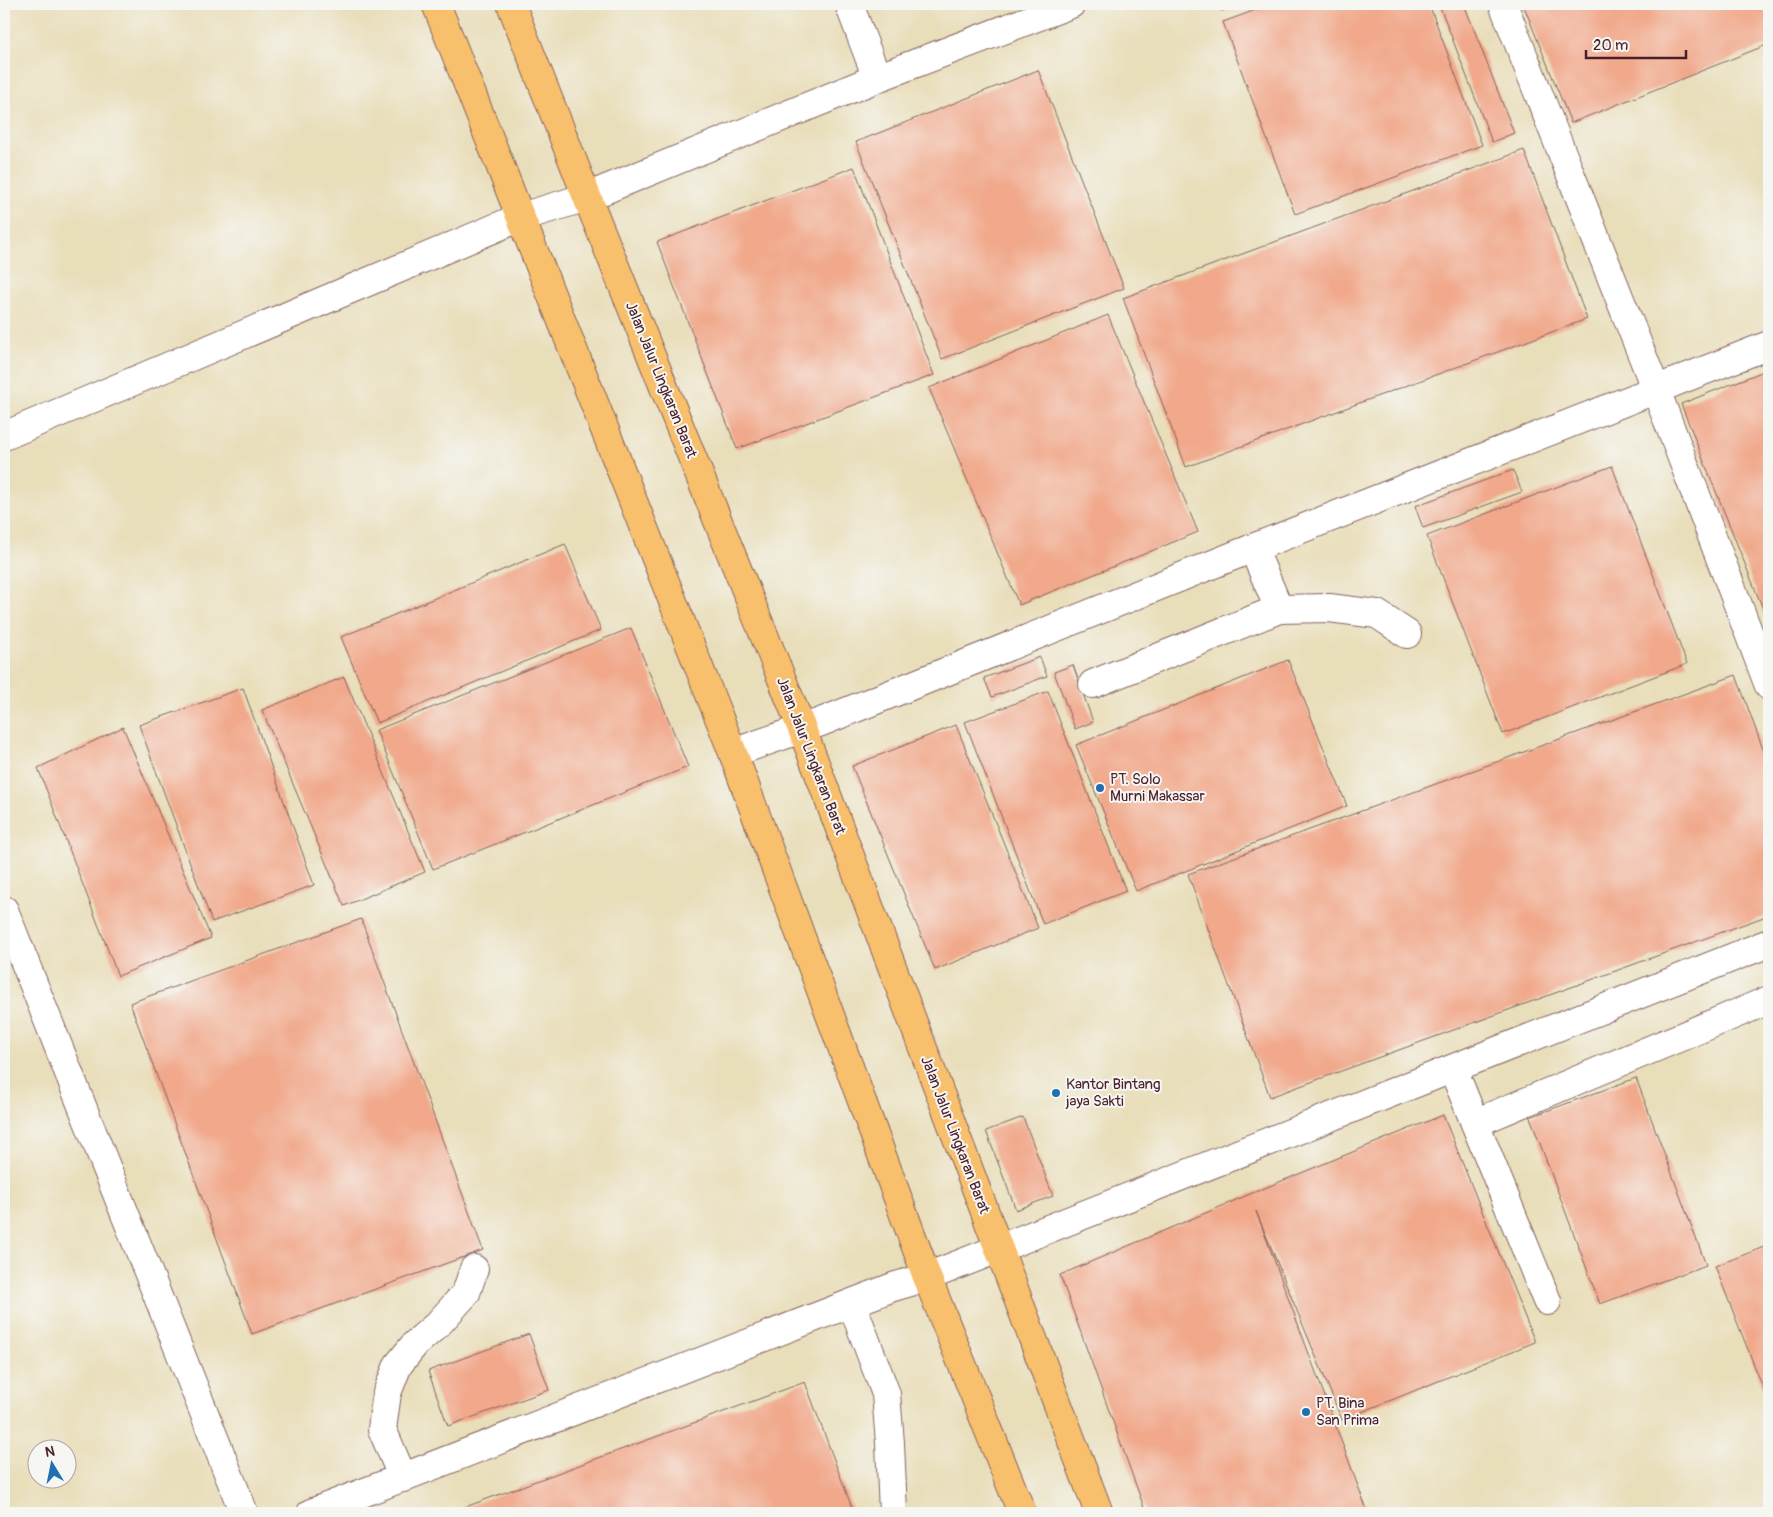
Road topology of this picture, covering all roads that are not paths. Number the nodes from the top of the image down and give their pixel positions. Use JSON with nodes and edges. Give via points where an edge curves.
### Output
{"nodes":[{"id":1,"x":436,"y":4,"type":"edge"},
{"id":2,"x":511,"y":4,"type":"edge"},
{"id":3,"x":849,"y":4,"type":"edge"},
{"id":4,"x":1071,"y":4,"type":"edge"},
{"id":5,"x":1503,"y":4,"type":"edge"},
{"id":6,"x":877,"y":78,"type":"junction"},
{"id":7,"x":587,"y":197,"type":"junction"},
{"id":8,"x":521,"y":217,"type":"junction"},
{"id":9,"x":1769,"y":345,"type":"edge"},
{"id":10,"x":1656,"y":390,"type":"junction"},
{"id":11,"x":4,"y":436,"type":"edge"},
{"id":12,"x":1253,"y":548,"type":"junction"},
{"id":13,"x":1279,"y":610,"type":"junction"},
{"id":14,"x":1407,"y":634,"type":"dead end"},
{"id":15,"x":1093,"y":684,"type":"dead end"},
{"id":16,"x":1769,"y":686,"type":"edge"},
{"id":17,"x":802,"y":730,"type":"junction"},
{"id":18,"x":733,"y":753,"type":"junction"},
{"id":19,"x":4,"y":910,"type":"edge"},
{"id":20,"x":1769,"y":943,"type":"edge"},
{"id":21,"x":1769,"y":1000,"type":"edge"},
{"id":22,"x":1453,"y":1068,"type":"junction"},
{"id":23,"x":1475,"y":1122,"type":"junction"},
{"id":24,"x":998,"y":1249,"type":"junction"},
{"id":25,"x":474,"y":1269,"type":"dead end"},
{"id":26,"x":926,"y":1277,"type":"junction"},
{"id":27,"x":1547,"y":1301,"type":"dead end"},
{"id":28,"x":852,"y":1304,"type":"junction"},
{"id":29,"x":403,"y":1478,"type":"junction"},
{"id":30,"x":244,"y":1513,"type":"edge"},
{"id":31,"x":311,"y":1513,"type":"edge"},
{"id":32,"x":893,"y":1513,"type":"edge"},
{"id":33,"x":1022,"y":1513,"type":"edge"},
{"id":34,"x":1098,"y":1513,"type":"edge"}],
"edges":[{"from":1,"to":8,"type":"main road"},
{"from":2,"to":7,"type":"main road","name":"Jalan Jalur Lingkaran Barat"},
{"from":3,"to":6,"type":"street"},
{"from":4,"to":6,"type":"street"},
{"from":5,"to":10,"type":"street"},
{"from":6,"to":7,"type":"street"},
{"from":7,"to":8,"type":"street"},
{"from":7,"to":17,"type":"main road","name":"Jalan Jalur Lingkaran Barat"},
{"from":8,"to":11,"type":"street"},
{"from":8,"to":18,"type":"main road"},
{"from":9,"to":10,"type":"street"},
{"from":10,"to":12,"type":"street"},
{"from":10,"to":16,"type":"street"},
{"from":12,"to":13,"type":"street"},
{"from":12,"to":17,"type":"street"},
{"from":13,"to":14,"type":"street","via":[[1329,608],[1377,614]]},
{"from":13,"to":15,"type":"street"},
{"from":17,"to":18,"type":"street"},
{"from":17,"to":24,"type":"main road","name":"Jalan Jalur Lingkaran Barat"},
{"from":18,"to":26,"type":"main road"},
{"from":19,"to":30,"type":"street"},
{"from":20,"to":22,"type":"street"},
{"from":21,"to":23,"type":"street"},
{"from":22,"to":23,"type":"street"},
{"from":22,"to":24,"type":"street"},
{"from":23,"to":27,"type":"street"},
{"from":24,"to":26,"type":"street"},
{"from":24,"to":34,"type":"main road","name":"Jalan Jalur Lingkaran Barat"},
{"from":25,"to":29,"type":"street","via":[[466,1293],[398,1365],[387,1394],[382,1429]]},
{"from":26,"to":28,"type":"street"},
{"from":26,"to":33,"type":"main road"},
{"from":28,"to":29,"type":"street"},
{"from":28,"to":32,"type":"street","via":[[886,1394]]},
{"from":29,"to":31,"type":"street"}]}
